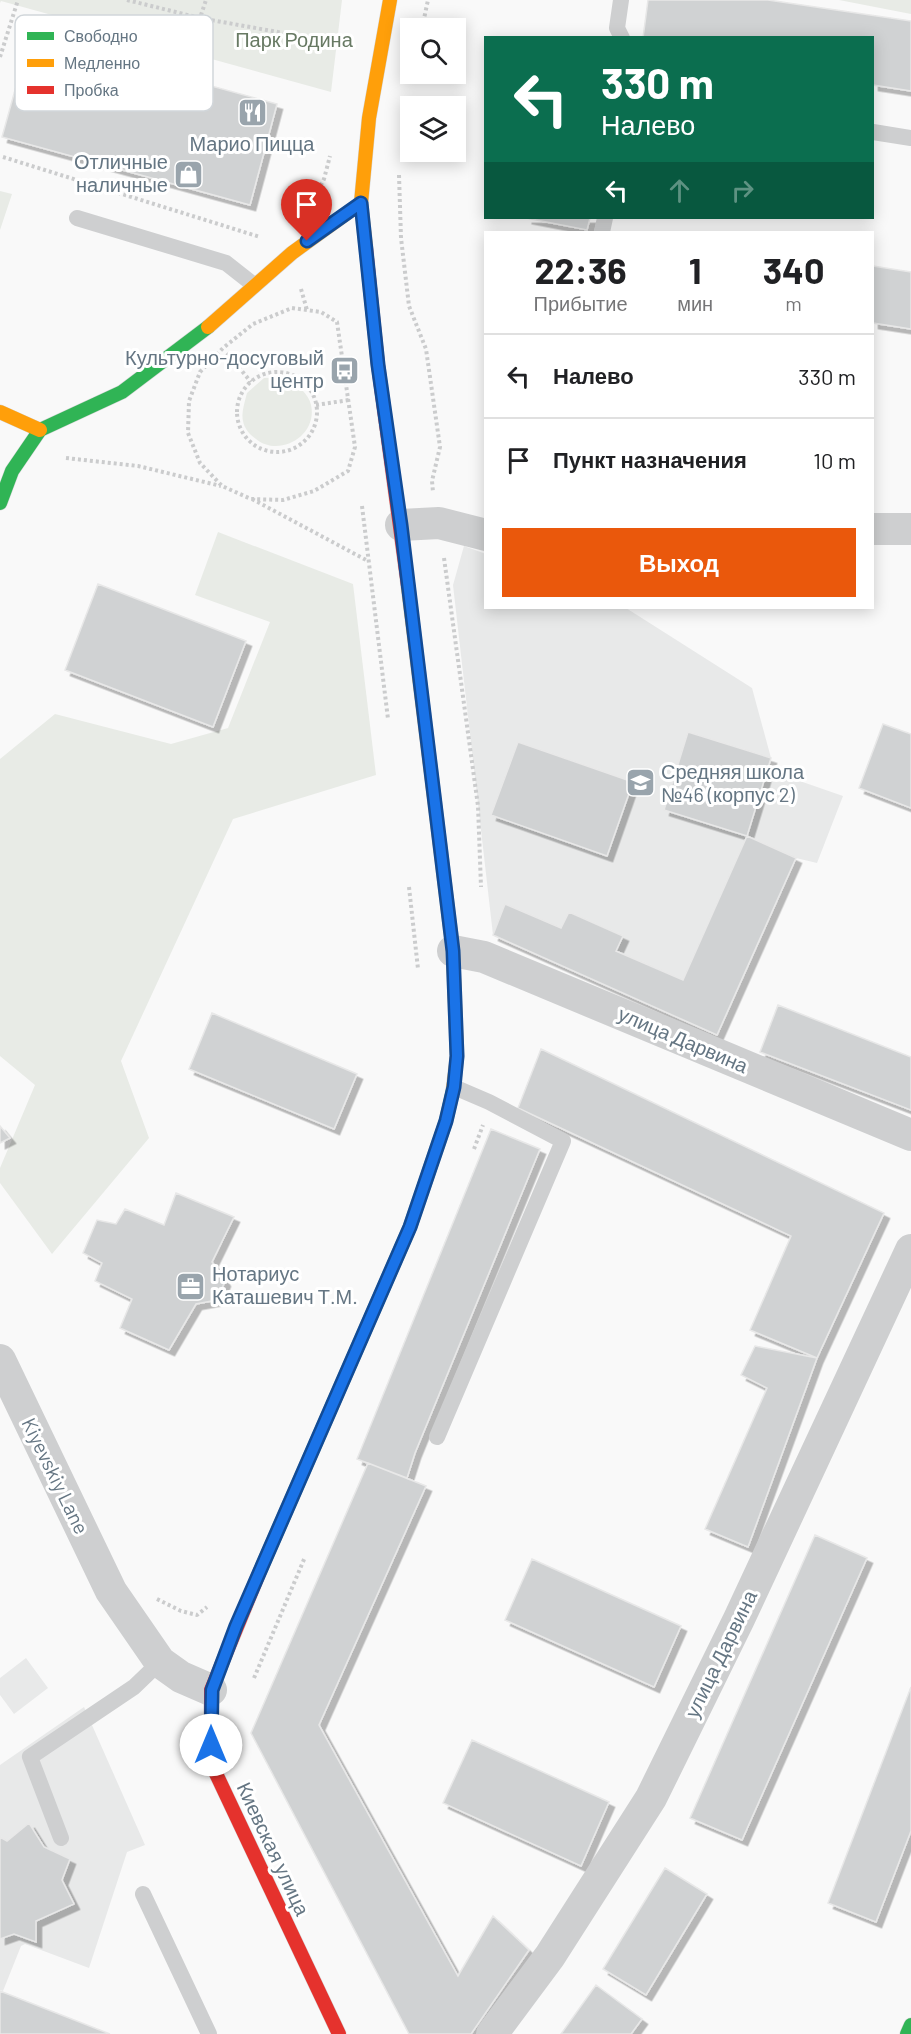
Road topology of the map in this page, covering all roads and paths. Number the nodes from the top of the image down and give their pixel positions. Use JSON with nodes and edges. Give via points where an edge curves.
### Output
{"nodes":[{"id":1,"x":18,"y":0,"type":"edge"},
{"id":2,"x":127,"y":0,"type":"edge"},
{"id":3,"x":206,"y":0,"type":"edge"},
{"id":4,"x":390,"y":0,"type":"edge"},
{"id":5,"x":428,"y":0,"type":"edge"},
{"id":6,"x":621,"y":0,"type":"edge"},
{"id":7,"x":188,"y":15,"type":"edge"},
{"id":8,"x":201,"y":15,"type":"edge"},
{"id":9,"x":424,"y":18,"type":"edge"},
{"id":10,"x":213,"y":20,"type":"edge"},
{"id":11,"x":621,"y":36,"type":"edge"},
{"id":12,"x":352,"y":45,"type":"dead end"},
{"id":13,"x":0,"y":57,"type":"edge"},
{"id":14,"x":874,"y":132,"type":"edge"},
{"id":15,"x":911,"y":138,"type":"edge"},
{"id":16,"x":3,"y":157,"type":"dead end"},
{"id":17,"x":400,"y":166,"type":"dead end"},
{"id":18,"x":361,"y":203,"type":"junction"},
{"id":19,"x":77,"y":218,"type":"dead end"},
{"id":20,"x":292,"y":253,"type":"junction"},
{"id":21,"x":254,"y":285,"type":"junction"},
{"id":22,"x":307,"y":310,"type":"junction"},
{"id":23,"x":223,"y":348,"type":"junction"},
{"id":24,"x":252,"y":382,"type":"junction"},
{"id":25,"x":349,"y":400,"type":"junction"},
{"id":26,"x":316,"y":405,"type":"junction"},
{"id":27,"x":0,"y":412,"type":"edge"},
{"id":28,"x":40,"y":430,"type":"junction"},
{"id":29,"x":355,"y":447,"type":"junction"},
{"id":30,"x":66,"y":458,"type":"dead end"},
{"id":31,"x":357,"y":466,"type":"dead end"},
{"id":32,"x":222,"y":486,"type":"junction"},
{"id":33,"x":361,"y":497,"type":"dead end"},
{"id":34,"x":251,"y":499,"type":"junction"},
{"id":35,"x":0,"y":503,"type":"edge"},
{"id":36,"x":439,"y":523,"type":"junction"},
{"id":37,"x":401,"y":525,"type":"junction"},
{"id":38,"x":874,"y":529,"type":"edge"},
{"id":39,"x":911,"y":529,"type":"edge"},
{"id":40,"x":484,"y":534,"type":"edge"},
{"id":41,"x":368,"y":561,"type":"junction"},
{"id":42,"x":389,"y":724,"type":"dead end"},
{"id":43,"x":408,"y":878,"type":"dead end"},
{"id":44,"x":481,"y":888,"type":"dead end"},
{"id":45,"x":453,"y":951,"type":"junction"},
{"id":46,"x":418,"y":973,"type":"dead end"},
{"id":47,"x":454,"y":1087,"type":"junction"},
{"id":48,"x":489,"y":1102,"type":"junction"},
{"id":49,"x":911,"y":1135,"type":"edge"},
{"id":50,"x":472,"y":1154,"type":"dead end"},
{"id":51,"x":911,"y":1250,"type":"edge"},
{"id":52,"x":0,"y":1360,"type":"edge"},
{"id":53,"x":437,"y":1437,"type":"dead end"},
{"id":54,"x":306,"y":1555,"type":"dead end"},
{"id":55,"x":153,"y":1596,"type":"dead end"},
{"id":56,"x":210,"y":1605,"type":"dead end"},
{"id":57,"x":160,"y":1662,"type":"junction"},
{"id":58,"x":253,"y":1681,"type":"dead end"},
{"id":59,"x":212,"y":1690,"type":"junction"},
{"id":60,"x":61,"y":1838,"type":"dead end"},
{"id":61,"x":143,"y":1894,"type":"dead end"},
{"id":62,"x":911,"y":2025,"type":"edge"},
{"id":63,"x":209,"y":2034,"type":"edge"},
{"id":64,"x":339,"y":2034,"type":"edge"},
{"id":65,"x":492,"y":2034,"type":"edge"},
{"id":66,"x":907,"y":2034,"type":"edge"}],
"edges":[{"from":1,"to":13,"type":"path"},
{"from":2,"to":7,"type":"path"},
{"from":3,"to":8,"type":"path"},
{"from":4,"to":18,"type":"main road","name":"Киевская улица","via":[[369,118]]},
{"from":5,"to":9,"type":"path"},
{"from":6,"to":11,"type":"lane","via":[[616,28]]},
{"from":10,"to":12,"type":"path"},
{"from":14,"to":15,"type":"lane"},
{"from":16,"to":20,"type":"path","via":[[275,242]]},
{"from":17,"to":36,"type":"path","via":[[401,238],[409,306],[426,349],[440,447],[432,481]]},
{"from":18,"to":20,"type":"main road"},
{"from":18,"to":37,"type":"main road","name":"Киевская улица","via":[[378,365]]},
{"from":19,"to":21,"type":"lane","via":[[226,262]]},
{"from":20,"to":21,"type":"main road"},
{"from":20,"to":22,"type":"path"},
{"from":21,"to":28,"type":"main road","via":[[204,331],[122,392]]},
{"from":22,"to":23,"type":"path","via":[[292,308],[253,324]]},
{"from":22,"to":25,"type":"path","via":[[321,312],[337,322]]},
{"from":23,"to":24,"type":"path"},
{"from":23,"to":32,"type":"path","via":[[200,372],[189,401],[188,433],[200,463]]},
{"from":24,"to":26,"type":"path","via":[[270,372],[286,373],[300,379],[311,391]]},
{"from":24,"to":26,"type":"path","via":[[244,388],[237,418],[242,433],[267,451],[298,446],[309,435]]},
{"from":25,"to":26,"type":"path"},
{"from":25,"to":29,"type":"path"},
{"from":27,"to":28,"type":"main road"},
{"from":28,"to":35,"type":"main road","via":[[12,471]]},
{"from":29,"to":31,"type":"path"},
{"from":29,"to":34,"type":"path","via":[[348,471],[314,491],[283,500]]},
{"from":30,"to":32,"type":"path","via":[[138,466]]},
{"from":32,"to":34,"type":"path"},
{"from":33,"to":41,"type":"path"},
{"from":34,"to":41,"type":"path"},
{"from":36,"to":37,"type":"street"},
{"from":36,"to":40,"type":"street"},
{"from":36,"to":44,"type":"path","via":[[478,806]]},
{"from":37,"to":45,"type":"main road","name":"Киевская улица"},
{"from":38,"to":39,"type":"street"},
{"from":41,"to":42,"type":"path"},
{"from":43,"to":46,"type":"path"},
{"from":45,"to":47,"type":"main road","name":"Киевская улица","via":[[457,1056]]},
{"from":45,"to":49,"type":"street","name":"улица Дарвина","via":[[484,957]]},
{"from":47,"to":48,"type":"lane"},
{"from":47,"to":59,"type":"main road","name":"Киевская улица","via":[[410,1227],[236,1626]]},
{"from":48,"to":50,"type":"path"},
{"from":48,"to":53,"type":"lane","via":[[563,1141]]},
{"from":51,"to":65,"type":"street","name":"улица Дарвина","via":[[651,1798],[550,1956]]},
{"from":52,"to":57,"type":"street","name":"Kiyevskiy Lane","via":[[111,1591]]},
{"from":54,"to":58,"type":"path"},
{"from":55,"to":56,"type":"path","via":[[196,1615]]},
{"from":57,"to":59,"type":"street","via":[[181,1677]]},
{"from":57,"to":60,"type":"lane","via":[[134,1687],[30,1757]]},
{"from":59,"to":64,"type":"main road","name":"Киевская улица","via":[[211,1763]]},
{"from":61,"to":63,"type":"lane"},
{"from":62,"to":66,"type":"main road"}]}
